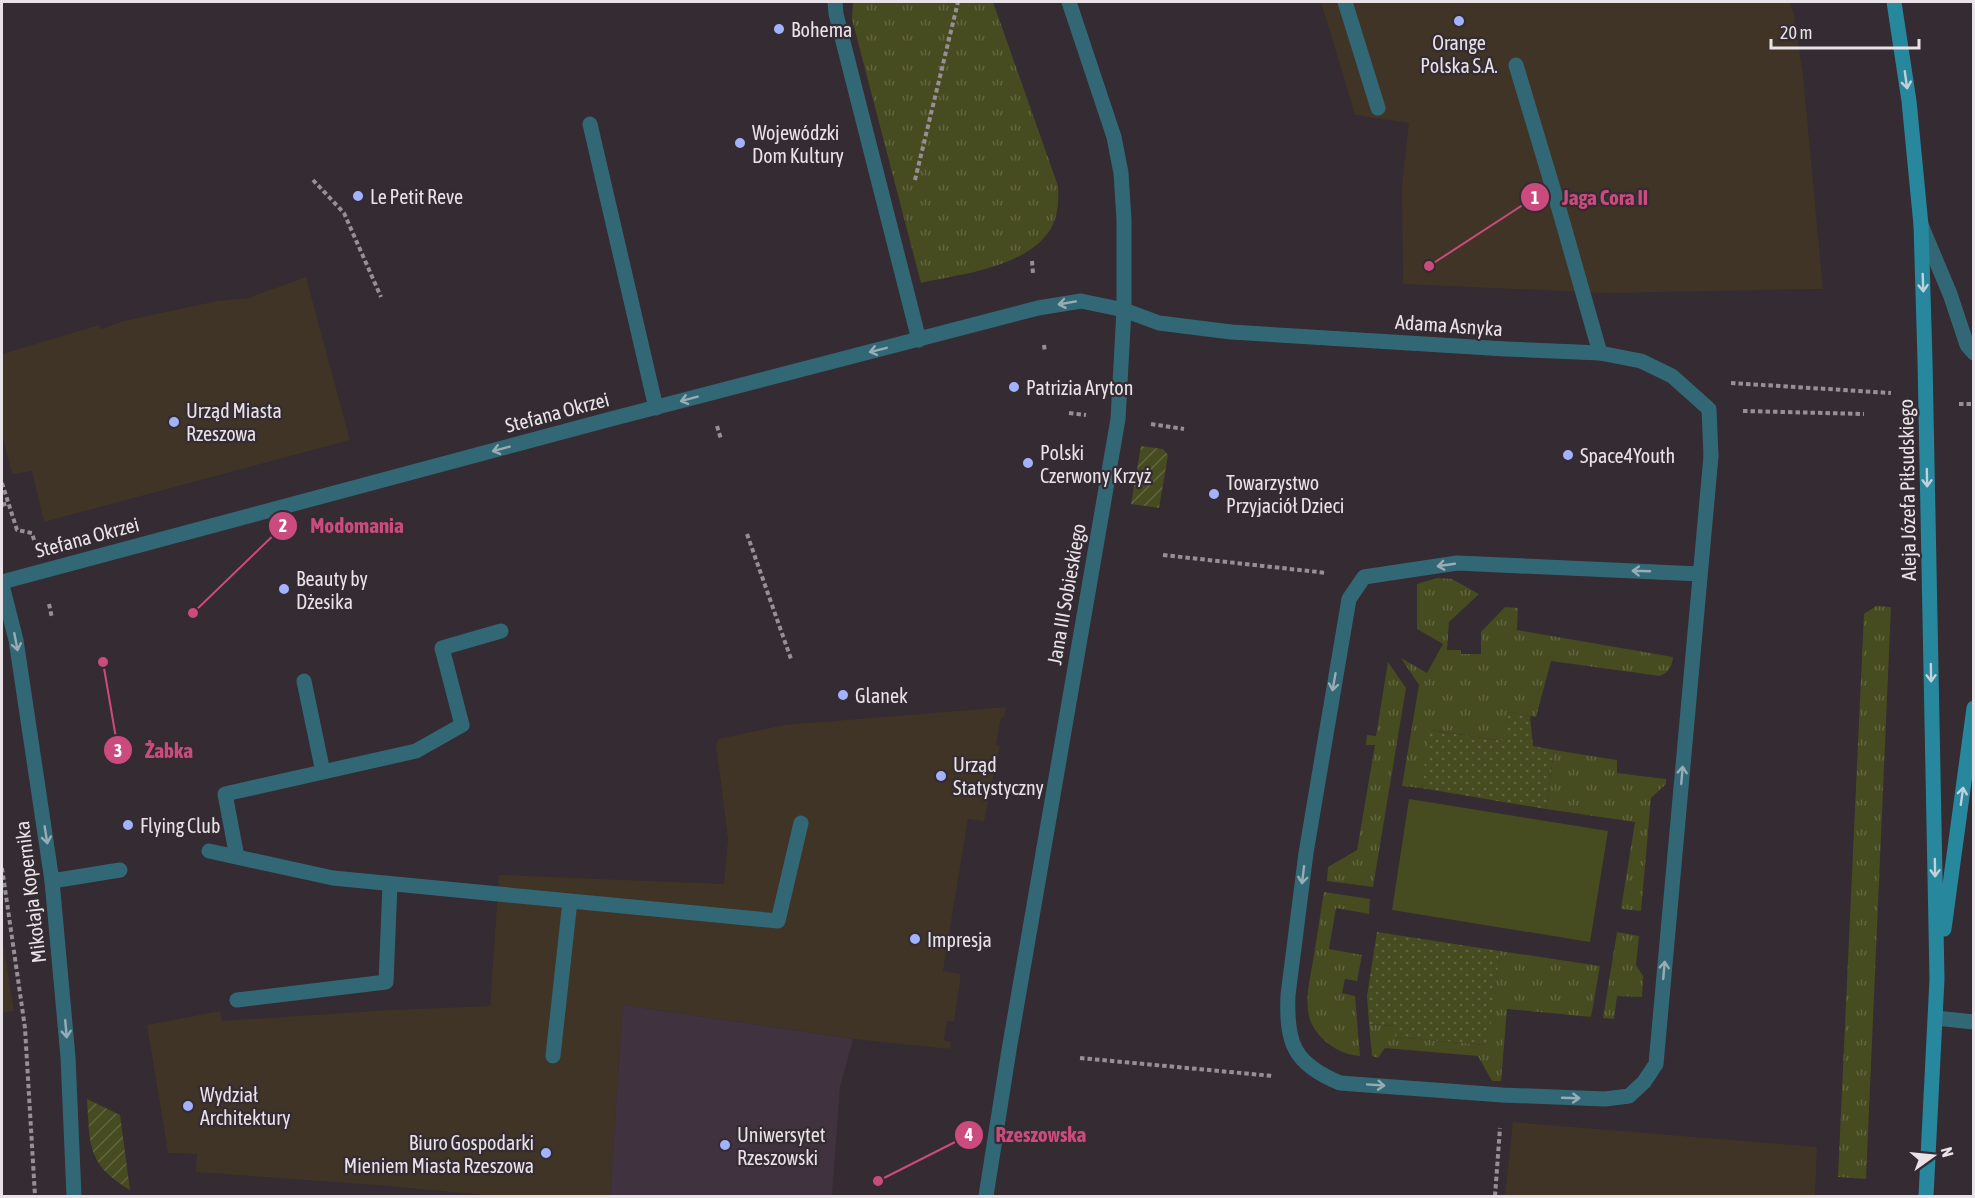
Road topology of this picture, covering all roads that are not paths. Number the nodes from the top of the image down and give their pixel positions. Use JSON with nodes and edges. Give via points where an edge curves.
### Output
{"nodes":[{"id":1,"x":835,"y":2,"type":"edge"},
{"id":2,"x":1069,"y":2,"type":"edge"},
{"id":3,"x":1345,"y":2,"type":"edge"},
{"id":4,"x":1894,"y":2,"type":"edge"},
{"id":5,"x":1516,"y":65,"type":"dead end"},
{"id":6,"x":1378,"y":108,"type":"dead end"},
{"id":7,"x":590,"y":124,"type":"dead end"},
{"id":8,"x":1921,"y":225,"type":"junction"},
{"id":9,"x":1124,"y":310,"type":"junction"},
{"id":10,"x":919,"y":340,"type":"junction"},
{"id":11,"x":1599,"y":353,"type":"junction"},
{"id":12,"x":1974,"y":353,"type":"edge"},
{"id":13,"x":656,"y":408,"type":"junction"},
{"id":14,"x":1700,"y":574,"type":"junction"},
{"id":15,"x":2,"y":584,"type":"edge"},
{"id":16,"x":501,"y":631,"type":"dead end"},
{"id":17,"x":304,"y":681,"type":"dead end"},
{"id":18,"x":1974,"y":708,"type":"edge"},
{"id":19,"x":323,"y":772,"type":"junction"},
{"id":20,"x":801,"y":823,"type":"dead end"},
{"id":21,"x":208,"y":851,"type":"dead end"},
{"id":22,"x":237,"y":857,"type":"junction"},
{"id":23,"x":120,"y":870,"type":"dead end"},
{"id":24,"x":52,"y":881,"type":"junction"},
{"id":25,"x":390,"y":884,"type":"junction"},
{"id":26,"x":570,"y":901,"type":"junction"},
{"id":27,"x":1937,"y":979,"type":"junction"},
{"id":28,"x":237,"y":1000,"type":"dead end"},
{"id":29,"x":1936,"y":1018,"type":"junction"},
{"id":30,"x":1974,"y":1022,"type":"edge"},
{"id":31,"x":553,"y":1056,"type":"dead end"},
{"id":32,"x":74,"y":1197,"type":"edge"},
{"id":33,"x":986,"y":1197,"type":"edge"},
{"id":34,"x":1926,"y":1197,"type":"edge"}],
"edges":[{"from":1,"to":10,"type":"street"},
{"from":2,"to":9,"type":"street","name":"Jana III Sobieskiego","via":[[1114,136],[1121,173]]},
{"from":3,"to":6,"type":"street"},
{"from":4,"to":8,"type":"main road","name":"Aleja Józefa Piłsudskiego","one_way":true},
{"from":5,"to":11,"type":"street"},
{"from":7,"to":13,"type":"street"},
{"from":8,"to":12,"type":"street","via":[[1967,345]]},
{"from":8,"to":27,"type":"main road","name":"Aleja Józefa Piłsudskiego","one_way":true},
{"from":9,"to":10,"type":"street","name":"Stefana Okrzei","one_way":true,"via":[[1081,301],[1038,308]]},
{"from":9,"to":11,"type":"street","name":"Adama Asnyka","via":[[1159,322],[1231,332]]},
{"from":9,"to":33,"type":"street","name":"Jana III Sobieskiego","via":[[1118,419]]},
{"from":10,"to":13,"type":"street","name":"Stefana Okrzei","one_way":true},
{"from":11,"to":14,"type":"street","name":"Adama Asnyka","via":[[1641,361],[1672,376],[1709,410],[1711,456]]},
{"from":13,"to":15,"type":"street","name":"Stefana Okrzei","one_way":true},
{"from":14,"to":14,"type":"street","one_way":true,"via":[[1457,563],[1364,577],[1349,599],[1306,853],[1287,1017],[1290,1041],[1302,1060],[1340,1083],[1502,1095],[1605,1099],[1629,1096],[1644,1082],[1656,1064]]},
{"from":15,"to":24,"type":"street","name":"Mikołaja Kopernika","one_way":true,"via":[[16,640]]},
{"from":16,"to":19,"type":"street","via":[[442,648],[462,725],[416,751]]},
{"from":17,"to":19,"type":"street"},
{"from":27,"to":18,"type":"main road","name":"Aleja Józefa Piłsudskiego","one_way":true},
{"from":19,"to":22,"type":"street","via":[[225,794]]},
{"from":20,"to":26,"type":"street","via":[[778,921]]},
{"from":21,"to":22,"type":"street"},
{"from":22,"to":25,"type":"street","via":[[333,878]]},
{"from":23,"to":24,"type":"street"},
{"from":24,"to":32,"type":"street","name":"Mikołaja Kopernika","one_way":true,"via":[[68,1057]]},
{"from":25,"to":26,"type":"street"},
{"from":25,"to":28,"type":"street","via":[[386,982]]},
{"from":26,"to":31,"type":"street"},
{"from":27,"to":29,"type":"main road","name":"Aleja Józefa Piłsudskiego"},
{"from":29,"to":30,"type":"street"},
{"from":29,"to":34,"type":"main road","name":"Aleja Józefa Piłsudskiego"}]}
